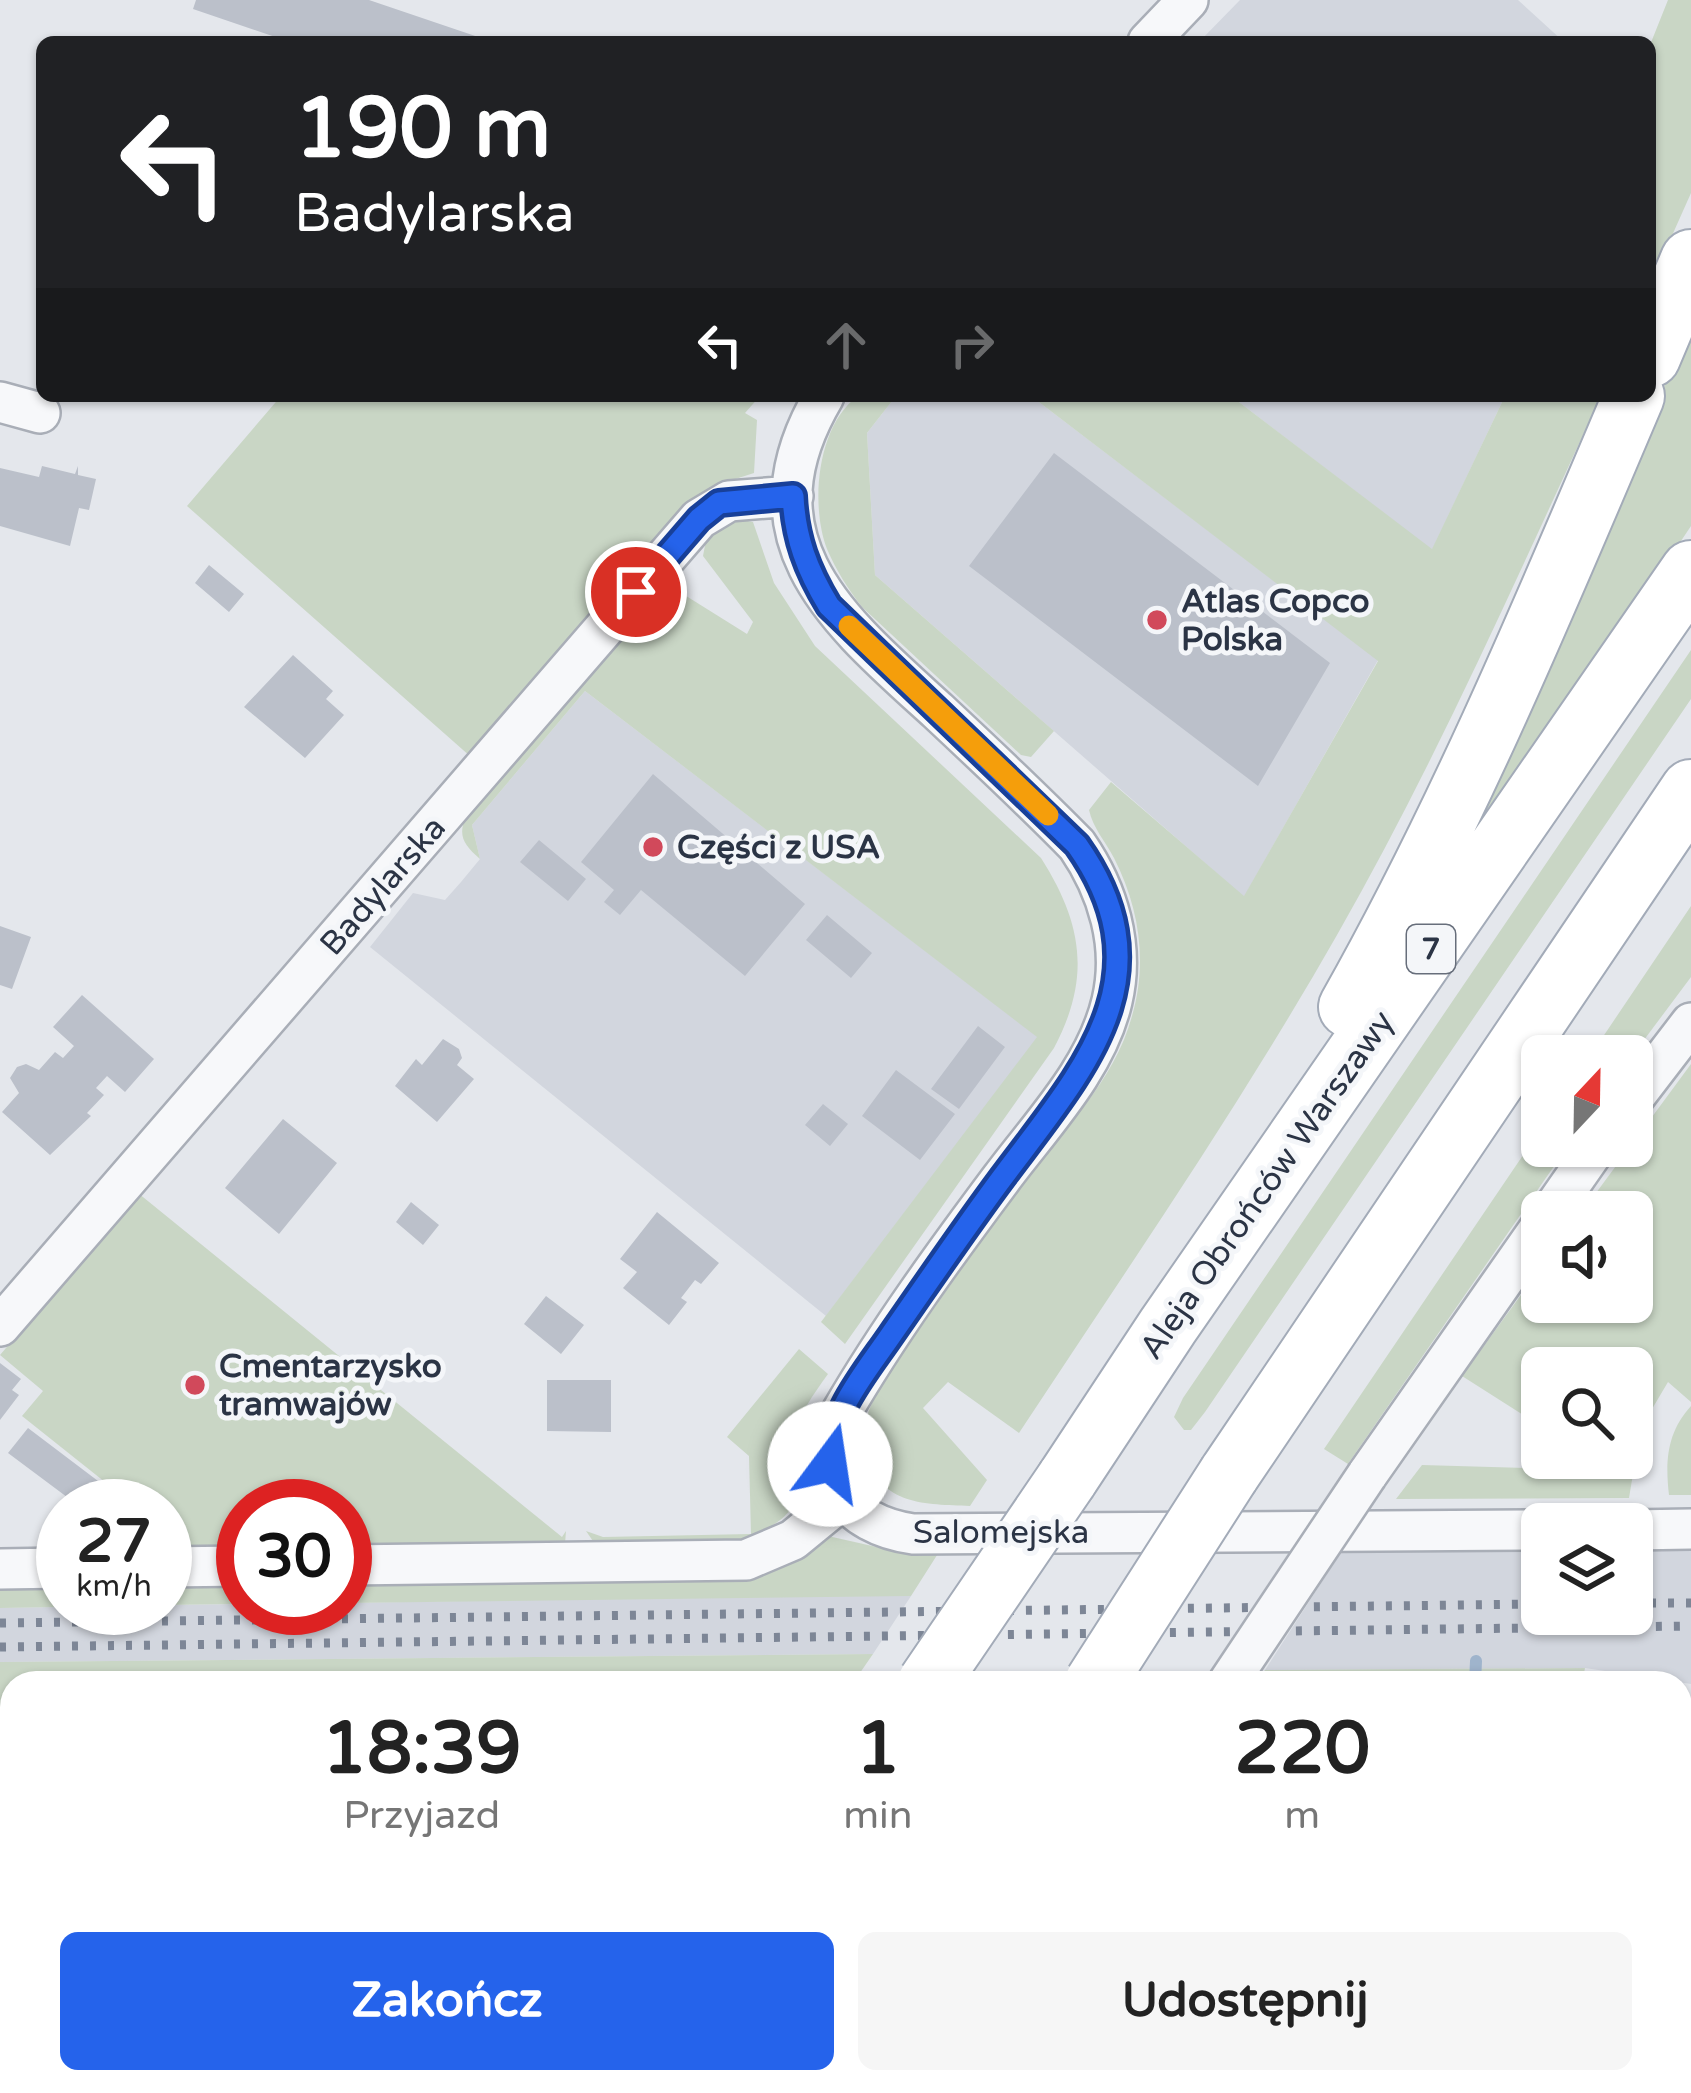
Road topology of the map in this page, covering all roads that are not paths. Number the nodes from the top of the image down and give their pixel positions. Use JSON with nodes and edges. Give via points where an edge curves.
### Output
{"nodes":[{"id":1,"x":1188,"y":0,"type":"edge"},
{"id":2,"x":1154,"y":36,"type":"edge"},
{"id":3,"x":1691,"y":260,"type":"edge"},
{"id":4,"x":1656,"y":344,"type":"edge"},
{"id":5,"x":0,"y":402,"type":"edge"},
{"id":6,"x":821,"y":402,"type":"edge"},
{"id":7,"x":1631,"y":402,"type":"edge"},
{"id":8,"x":40,"y":412,"type":"dead end"},
{"id":9,"x":793,"y":496,"type":"junction"},
{"id":10,"x":1691,"y":571,"type":"edge"},
{"id":11,"x":1691,"y":790,"type":"edge"},
{"id":12,"x":1691,"y":1023,"type":"edge"},
{"id":13,"x":1653,"y":1073,"type":"edge"},
{"id":14,"x":1521,"y":1255,"type":"edge"},
{"id":15,"x":0,"y":1326,"type":"edge"},
{"id":16,"x":1168,"y":1326,"type":"junction"},
{"id":17,"x":843,"y":1499,"type":"junction"},
{"id":18,"x":1691,"y":1529,"type":"edge"},
{"id":19,"x":1521,"y":1530,"type":"edge"},
{"id":20,"x":1653,"y":1530,"type":"edge"},
{"id":21,"x":372,"y":1565,"type":"edge"},
{"id":22,"x":36,"y":1568,"type":"edge"},
{"id":23,"x":0,"y":1569,"type":"edge"},
{"id":24,"x":936,"y":1671,"type":"edge"},
{"id":25,"x":1103,"y":1671,"type":"edge"},
{"id":26,"x":1236,"y":1671,"type":"edge"}],
"edges":[{"from":1,"to":2,"type":"street"},
{"from":3,"to":4,"type":"main road"},
{"from":5,"to":8,"type":"street"},
{"from":6,"to":9,"type":"street","via":[[801,439]]},
{"from":7,"to":16,"type":"main road","via":[[1403,911]]},
{"from":9,"to":15,"type":"street","name":"Badylarska","via":[[729,501],[699,519]]},
{"from":9,"to":17,"type":"street","via":[[805,562],[829,606],[1077,845],[1099,882],[1116,948],[1114,995],[1086,1064],[841,1413],[830,1457]]},
{"from":10,"to":16,"type":"main road","name":"Aleja Obrońców Warszawy","number":"7"},
{"from":11,"to":25,"type":"main road","bridge":true},
{"from":12,"to":13,"type":"street"},
{"from":14,"to":26,"type":"street","bridge":true},
{"from":16,"to":24,"type":"main road","name":"Aleja Obrońców Warszawy","number":"7","bridge":true},
{"from":17,"to":19,"type":"street","name":"Salomejska","via":[[875,1525],[913,1534]]},
{"from":17,"to":21,"type":"street","via":[[793,1540],[746,1560]]},
{"from":18,"to":20,"type":"street"},
{"from":22,"to":23,"type":"street"}]}
